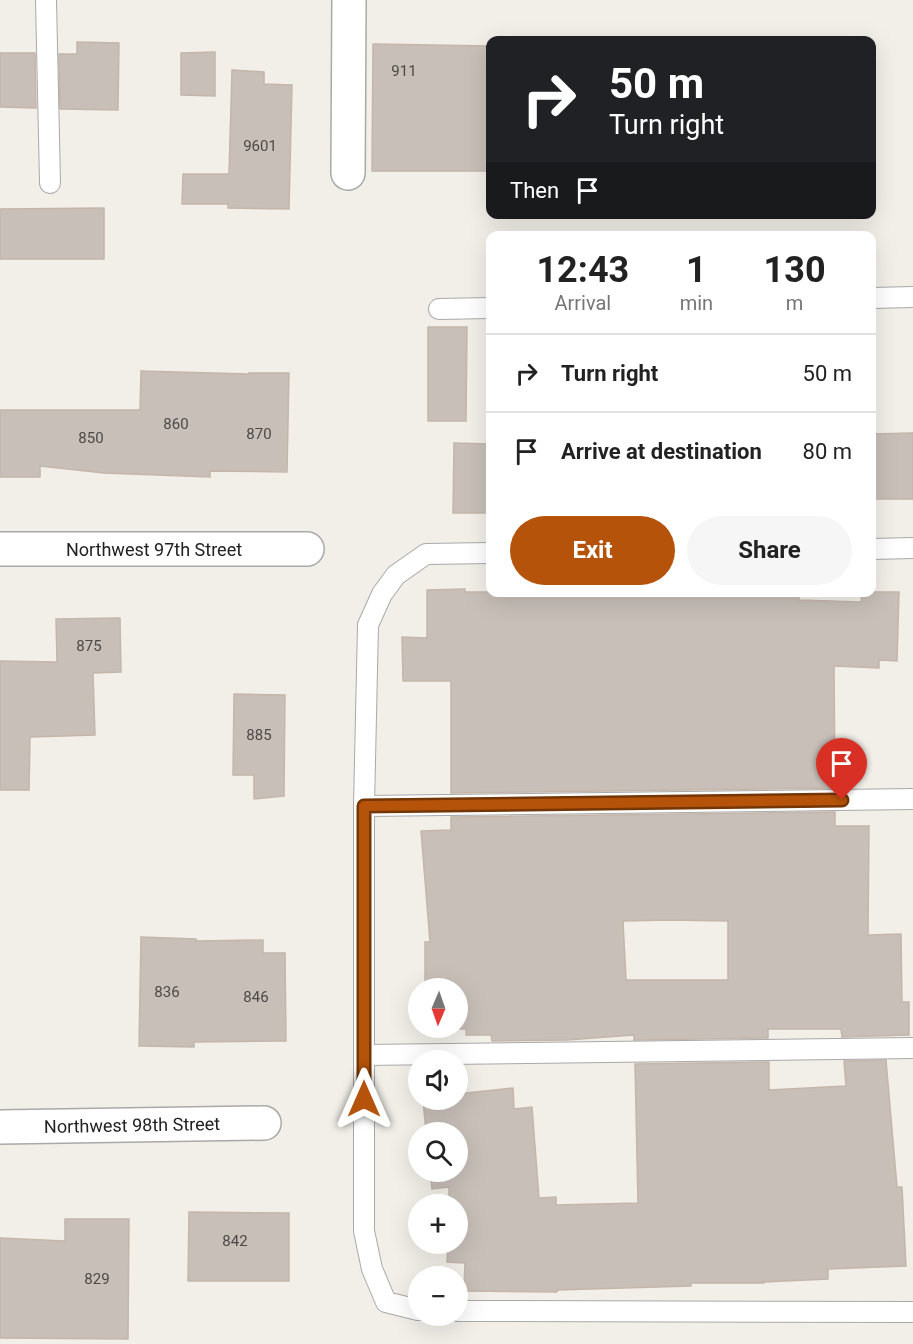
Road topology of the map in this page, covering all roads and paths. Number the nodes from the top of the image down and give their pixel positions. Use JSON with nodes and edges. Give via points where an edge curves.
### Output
{"nodes":[{"id":1,"x":46,"y":0,"type":"edge"},
{"id":2,"x":349,"y":0,"type":"edge"},
{"id":3,"x":348,"y":173,"type":"dead end"},
{"id":4,"x":50,"y":183,"type":"dead end"},
{"id":5,"x":913,"y":297,"type":"edge"},
{"id":6,"x":876,"y":298,"type":"edge"},
{"id":7,"x":486,"y":308,"type":"edge"},
{"id":8,"x":439,"y":309,"type":"dead end"},
{"id":9,"x":913,"y":548,"type":"edge"},
{"id":10,"x":0,"y":549,"type":"edge"},
{"id":11,"x":307,"y":549,"type":"dead end"},
{"id":12,"x":876,"y":549,"type":"edge"},
{"id":13,"x":486,"y":553,"type":"edge"},
{"id":14,"x":913,"y":800,"type":"edge"},
{"id":15,"x":364,"y":806,"type":"junction"},
{"id":16,"x":913,"y":1048,"type":"edge"},
{"id":17,"x":364,"y":1055,"type":"junction"},
{"id":18,"x":264,"y":1123,"type":"dead end"},
{"id":19,"x":0,"y":1127,"type":"edge"},
{"id":20,"x":408,"y":1308,"type":"edge"},
{"id":21,"x":468,"y":1311,"type":"edge"},
{"id":22,"x":913,"y":1312,"type":"edge"}],
"edges":[{"from":1,"to":4,"type":"lane"},
{"from":2,"to":3,"type":"street"},
{"from":5,"to":6,"type":"lane"},
{"from":7,"to":8,"type":"lane"},
{"from":9,"to":12,"type":"lane"},
{"from":10,"to":11,"type":"street","name":"Northwest 97th Street"},
{"from":13,"to":15,"type":"lane","via":[[426,554],[396,575],[382,594],[368,625]]},
{"from":14,"to":15,"type":"lane"},
{"from":15,"to":17,"type":"lane"},
{"from":16,"to":17,"type":"lane"},
{"from":17,"to":20,"type":"lane","via":[[364,1231],[372,1269],[386,1302]]},
{"from":18,"to":19,"type":"street","name":"Northwest 98th Street"},
{"from":21,"to":22,"type":"lane"}]}
